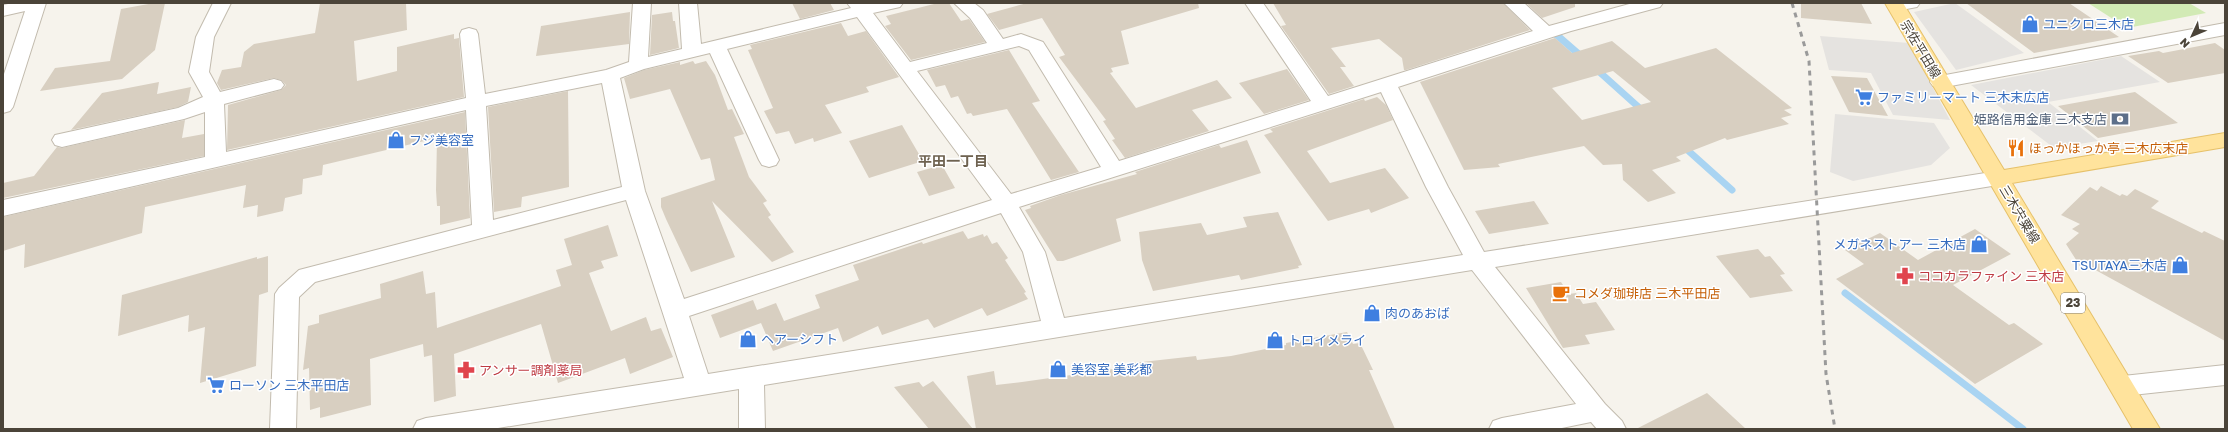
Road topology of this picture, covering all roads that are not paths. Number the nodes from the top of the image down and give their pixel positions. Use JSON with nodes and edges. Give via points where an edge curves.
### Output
{"nodes":[{"id":1,"x":35,"y":3,"type":"edge"},
{"id":2,"x":222,"y":3,"type":"edge"},
{"id":3,"x":642,"y":3,"type":"edge"},
{"id":4,"x":688,"y":3,"type":"edge"},
{"id":5,"x":894,"y":3,"type":"edge"},
{"id":6,"x":963,"y":3,"type":"edge"},
{"id":7,"x":1254,"y":3,"type":"edge"},
{"id":8,"x":1513,"y":3,"type":"edge"},
{"id":9,"x":1654,"y":3,"type":"edge"},
{"id":10,"x":1900,"y":4,"type":"edge"},
{"id":11,"x":858,"y":7,"type":"edge"},
{"id":12,"x":3,"y":11,"type":"edge"},
{"id":13,"x":2225,"y":29,"type":"edge"},
{"id":14,"x":1546,"y":33,"type":"junction"},
{"id":15,"x":469,"y":34,"type":"dead end"},
{"id":16,"x":998,"y":46,"type":"junction"},
{"id":17,"x":717,"y":47,"type":"junction"},
{"id":18,"x":692,"y":53,"type":"junction"},
{"id":19,"x":638,"y":65,"type":"junction"},
{"id":20,"x":904,"y":69,"type":"junction"},
{"id":21,"x":610,"y":75,"type":"junction"},
{"id":22,"x":1940,"y":82,"type":"junction"},
{"id":23,"x":1387,"y":84,"type":"junction"},
{"id":24,"x":274,"y":85,"type":"dead end"},
{"id":25,"x":214,"y":100,"type":"junction"},
{"id":26,"x":476,"y":102,"type":"junction"},
{"id":27,"x":1323,"y":104,"type":"junction"},
{"id":28,"x":3,"y":108,"type":"edge"},
{"id":29,"x":62,"y":140,"type":"dead end"},
{"id":30,"x":2225,"y":140,"type":"edge"},
{"id":31,"x":769,"y":160,"type":"dead end"},
{"id":32,"x":215,"y":161,"type":"junction"},
{"id":33,"x":1113,"y":169,"type":"junction"},
{"id":34,"x":1998,"y":178,"type":"junction"},
{"id":35,"x":634,"y":191,"type":"junction"},
{"id":36,"x":1006,"y":203,"type":"junction"},
{"id":37,"x":3,"y":208,"type":"edge"},
{"id":38,"x":483,"y":230,"type":"junction"},
{"id":39,"x":1477,"y":260,"type":"junction"},
{"id":40,"x":676,"y":311,"type":"junction"},
{"id":41,"x":1055,"y":328,"type":"junction"},
{"id":42,"x":2225,"y":375,"type":"edge"},
{"id":43,"x":751,"y":377,"type":"junction"},
{"id":44,"x":699,"y":385,"type":"junction"},
{"id":45,"x":2123,"y":386,"type":"junction"},
{"id":46,"x":1596,"y":411,"type":"junction"},
{"id":47,"x":283,"y":429,"type":"edge"},
{"id":48,"x":426,"y":429,"type":"edge"},
{"id":49,"x":752,"y":429,"type":"edge"},
{"id":50,"x":1502,"y":429,"type":"edge"},
{"id":51,"x":1613,"y":429,"type":"edge"},
{"id":52,"x":2147,"y":429,"type":"edge"}],
"edges":[{"from":1,"to":12,"type":"street"},
{"from":1,"to":28,"type":"street"},
{"from":2,"to":25,"type":"street","via":[[205,37],[199,72]]},
{"from":3,"to":19,"type":"street"},
{"from":4,"to":18,"type":"street"},
{"from":5,"to":11,"type":"street"},
{"from":6,"to":16,"type":"street","via":[[977,14]]},
{"from":7,"to":27,"type":"street"},
{"from":8,"to":14,"type":"street"},
{"from":9,"to":14,"type":"street"},
{"from":10,"to":22,"type":"main road","name":"宗佐平田線"},
{"from":11,"to":17,"type":"street"},
{"from":11,"to":20,"type":"street"},
{"from":13,"to":22,"type":"street"},
{"from":14,"to":23,"type":"street"},
{"from":15,"to":26,"type":"street"},
{"from":16,"to":20,"type":"street"},
{"from":16,"to":33,"type":"street","via":[[1021,40],[1036,46]]},
{"from":17,"to":18,"type":"street"},
{"from":17,"to":31,"type":"street"},
{"from":18,"to":19,"type":"street"},
{"from":19,"to":21,"type":"street"},
{"from":20,"to":36,"type":"street"},
{"from":21,"to":26,"type":"street"},
{"from":21,"to":35,"type":"street"},
{"from":22,"to":34,"type":"main road","name":"宗佐平田線"},
{"from":23,"to":27,"type":"street"},
{"from":23,"to":39,"type":"street"},
{"from":24,"to":25,"type":"street"},
{"from":25,"to":29,"type":"street","via":[[184,113]]},
{"from":25,"to":32,"type":"street"},
{"from":26,"to":32,"type":"street"},
{"from":26,"to":38,"type":"street"},
{"from":27,"to":33,"type":"street"},
{"from":30,"to":34,"type":"main road","name":"三木宍粟線"},
{"from":32,"to":37,"type":"street"},
{"from":33,"to":36,"type":"street"},
{"from":34,"to":39,"type":"street"},
{"from":34,"to":45,"type":"main road","name":"三木宍粟線","number":"23"},
{"from":35,"to":38,"type":"street"},
{"from":35,"to":40,"type":"street"},
{"from":36,"to":40,"type":"street"},
{"from":36,"to":41,"type":"street","via":[[1034,252]]},
{"from":38,"to":47,"type":"street","via":[[307,276],[287,294]]},
{"from":39,"to":41,"type":"street"},
{"from":39,"to":46,"type":"street"},
{"from":40,"to":44,"type":"street"},
{"from":41,"to":43,"type":"street"},
{"from":42,"to":45,"type":"street"},
{"from":43,"to":44,"type":"street"},
{"from":43,"to":49,"type":"street"},
{"from":44,"to":48,"type":"street"},
{"from":45,"to":52,"type":"main road","name":"三木宍粟線","number":"23"},
{"from":46,"to":50,"type":"street"},
{"from":46,"to":51,"type":"street"}]}
